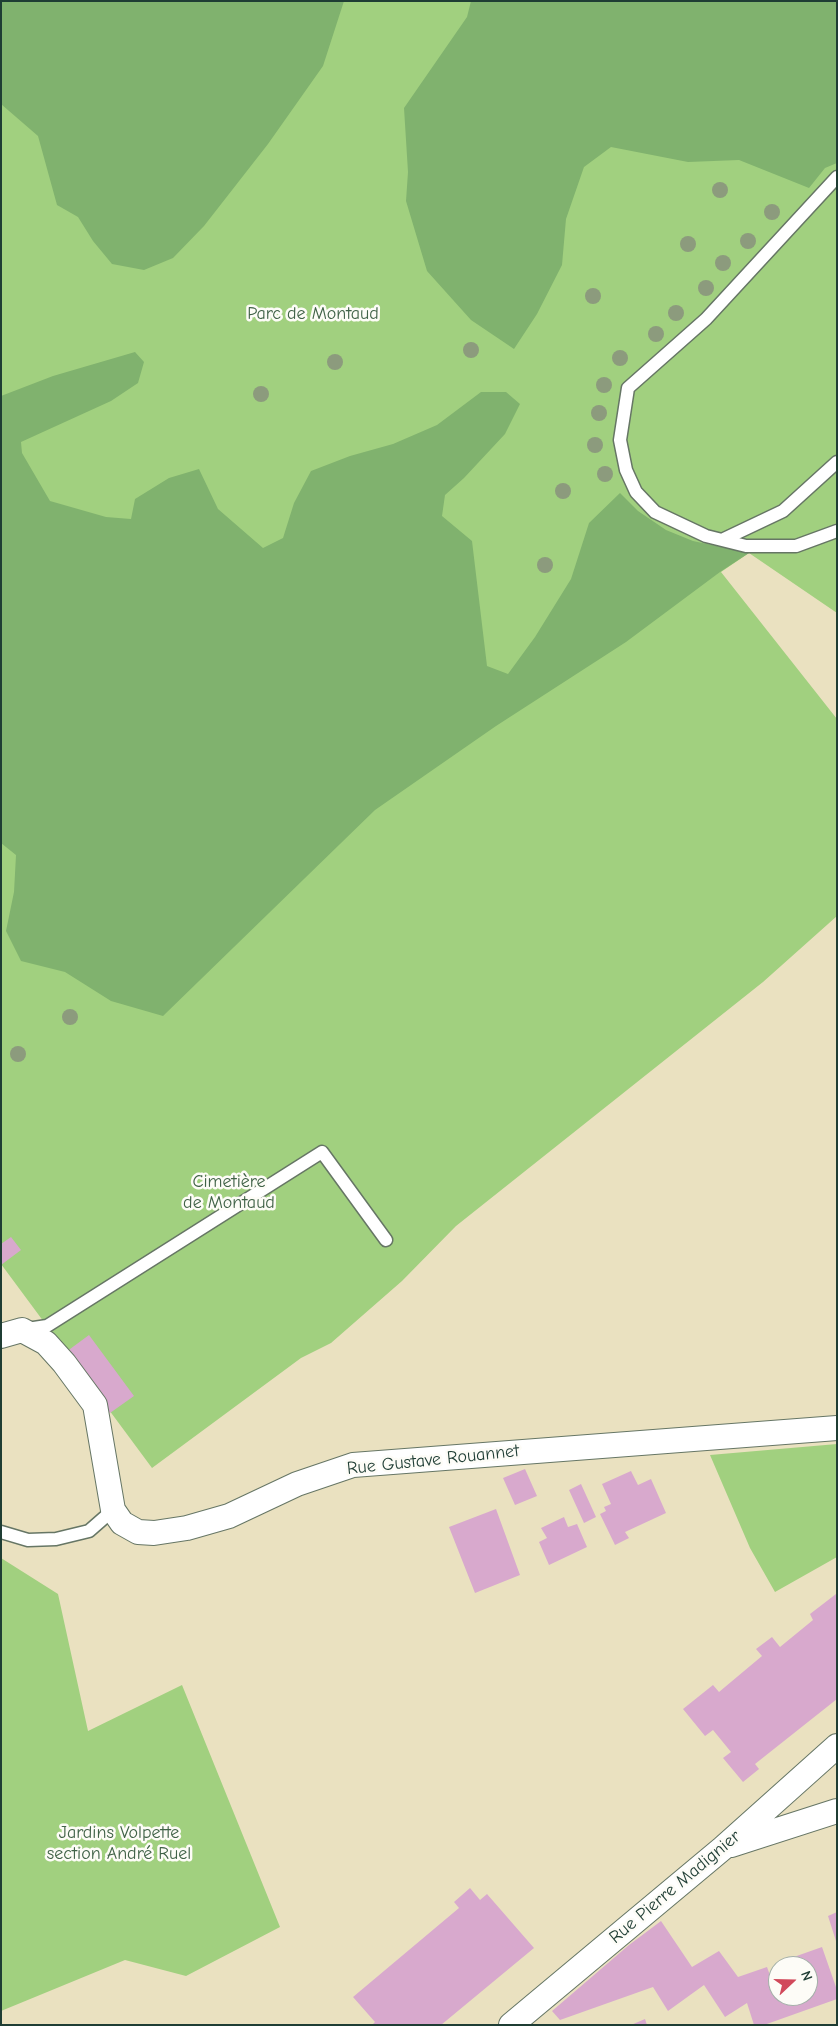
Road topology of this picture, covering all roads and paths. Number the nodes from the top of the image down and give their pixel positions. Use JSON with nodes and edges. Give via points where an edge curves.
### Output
{"nodes":[{"id":1,"x":837,"y":177,"type":"edge"},
{"id":2,"x":837,"y":462,"type":"edge"},
{"id":3,"x":837,"y":530,"type":"edge"},
{"id":4,"x":724,"y":539,"type":"junction"},
{"id":5,"x":386,"y":1240,"type":"dead end"},
{"id":6,"x":11,"y":1333,"type":"edge"},
{"id":7,"x":837,"y":1428,"type":"edge"},
{"id":8,"x":113,"y":1510,"type":"junction"},
{"id":9,"x":1,"y":1532,"type":"edge"},
{"id":10,"x":837,"y":1746,"type":"edge"},
{"id":11,"x":837,"y":1810,"type":"edge"},
{"id":12,"x":723,"y":1848,"type":"junction"},
{"id":13,"x":511,"y":2025,"type":"edge"}],
"edges":[{"from":1,"to":4,"type":"lane","via":[[706,319],[628,388],[620,440],[626,470],[636,492],[655,512],[706,536]]},
{"from":2,"to":4,"type":"lane","via":[[783,511]]},
{"from":3,"to":4,"type":"lane","via":[[796,546],[746,546]]},
{"from":5,"to":6,"type":"lane","via":[[322,1152],[47,1326]]},
{"from":6,"to":8,"type":"street","via":[[46,1343],[95,1405]]},
{"from":7,"to":8,"type":"street","name":"Rue Gustave Rouannet","via":[[352,1465],[297,1484],[228,1516],[154,1533],[138,1532],[122,1523]]},
{"from":8,"to":9,"type":"lane","via":[[89,1531],[56,1539],[28,1540]]},
{"from":10,"to":12,"type":"street","name":"Rue Pierre Madignier"},
{"from":11,"to":12,"type":"street"},
{"from":12,"to":13,"type":"street","name":"Rue Pierre Madignier"}]}
